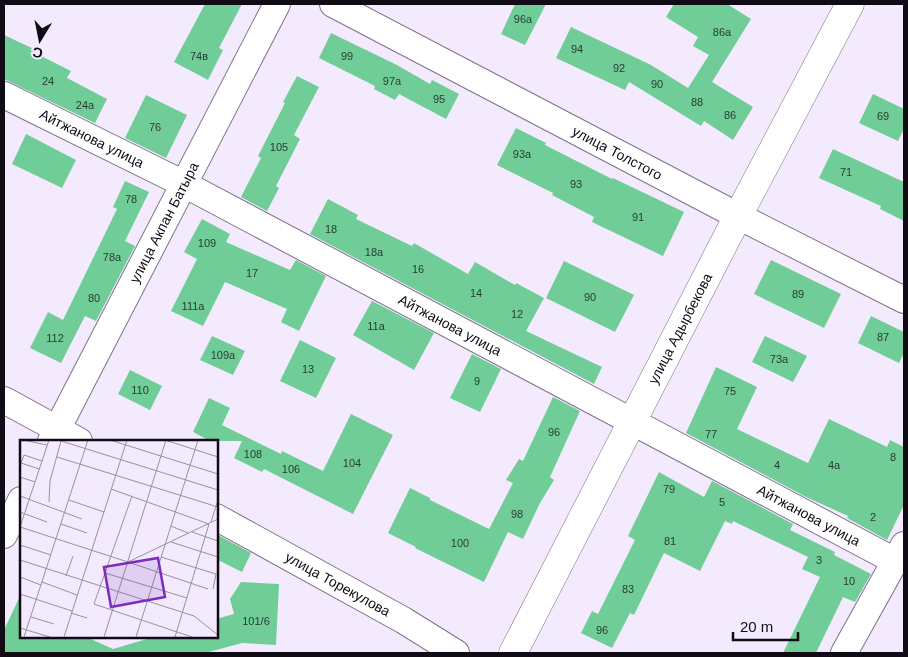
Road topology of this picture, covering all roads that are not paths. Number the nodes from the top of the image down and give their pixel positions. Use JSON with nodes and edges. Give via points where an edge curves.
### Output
{"nodes":[{"id":1,"x":277,"y":4,"type":"edge"},
{"id":2,"x":333,"y":4,"type":"edge"},
{"id":3,"x":850,"y":4,"type":"edge"},
{"id":4,"x":4,"y":95,"type":"edge"},
{"id":5,"x":184,"y":184,"type":"junction"},
{"id":6,"x":738,"y":216,"type":"junction"},
{"id":7,"x":904,"y":300,"type":"edge"},
{"id":8,"x":4,"y":400,"type":"edge"},
{"id":9,"x":631,"y":423,"type":"junction"},
{"id":10,"x":62,"y":437,"type":"edge"},
{"id":11,"x":20,"y":502,"type":"edge"},
{"id":12,"x":218,"y":518,"type":"edge"},
{"id":13,"x":4,"y":535,"type":"edge"},
{"id":14,"x":899,"y":553,"type":"edge"},
{"id":15,"x":456,"y":653,"type":"edge"},
{"id":16,"x":512,"y":653,"type":"edge"},
{"id":17,"x":844,"y":653,"type":"edge"}],
"edges":[{"from":1,"to":5,"type":"street","name":"улица Акпан Батыра"},
{"from":2,"to":6,"type":"street","name":"улица Толстого"},
{"from":3,"to":6,"type":"main road","name":"улица Адырбекова"},
{"from":4,"to":5,"type":"street","name":"Айтжанова улица"},
{"from":5,"to":9,"type":"street","name":"Айтжанова улица"},
{"from":5,"to":10,"type":"street","name":"улица Акпан Батыра"},
{"from":6,"to":7,"type":"street","name":"улица Толстого"},
{"from":6,"to":9,"type":"main road","name":"улица Адырбекова"},
{"from":8,"to":10,"type":"street"},
{"from":9,"to":14,"type":"street","name":"Айтжанова улица"},
{"from":9,"to":16,"type":"main road","name":"улица Адырбекова"},
{"from":11,"to":13,"type":"street"},
{"from":12,"to":15,"type":"street","name":"улица Торекулова","via":[[403,620]]},
{"from":14,"to":17,"type":"street"}]}
